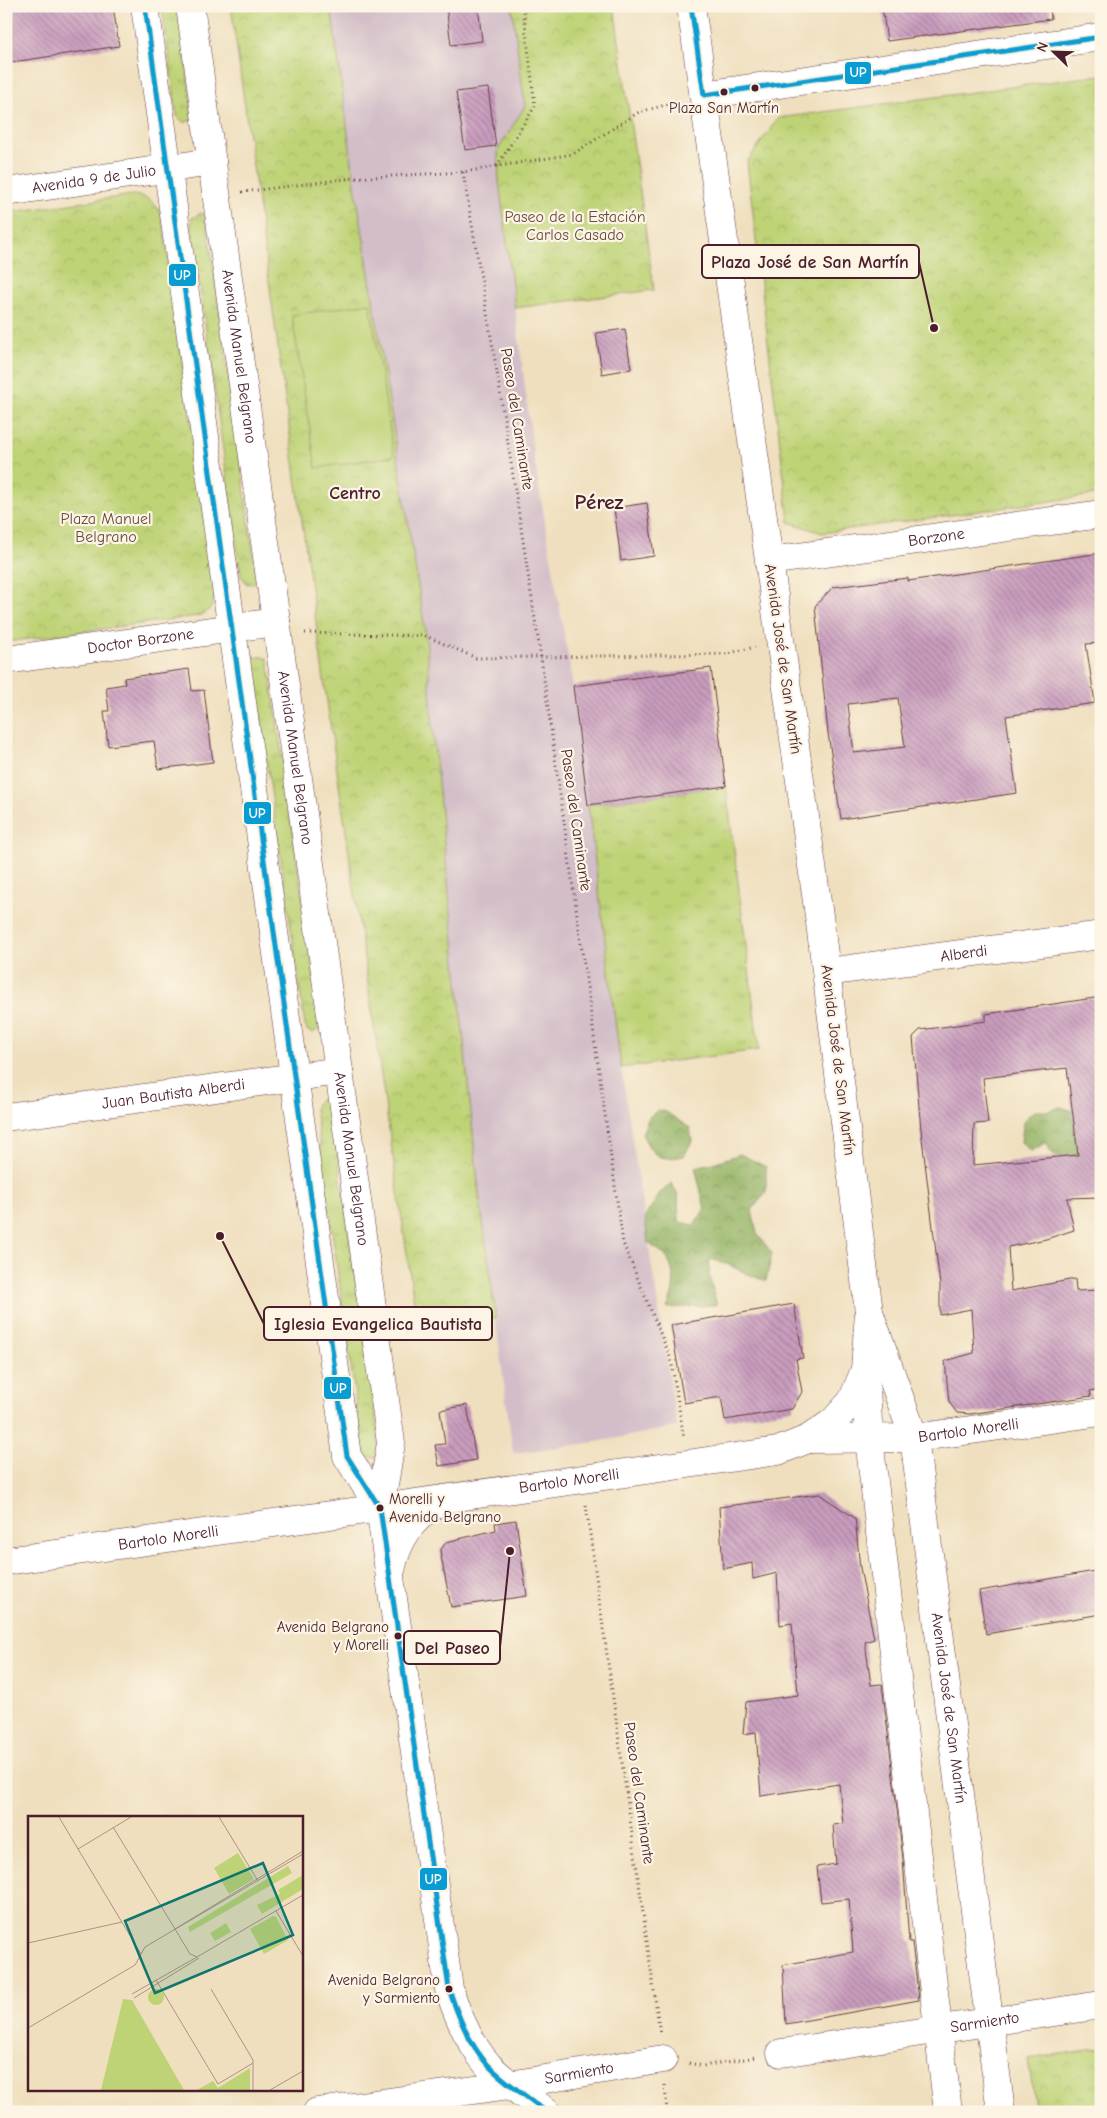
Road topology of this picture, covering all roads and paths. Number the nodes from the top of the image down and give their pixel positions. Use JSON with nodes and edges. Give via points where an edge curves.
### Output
{"nodes":[{"id":1,"x":145,"y":6,"type":"edge"},
{"id":2,"x":190,"y":6,"type":"edge"},
{"id":3,"x":523,"y":6,"type":"edge"},
{"id":4,"x":691,"y":6,"type":"edge"},
{"id":5,"x":1101,"y":37,"type":"edge"},
{"id":6,"x":704,"y":95,"type":"junction"},
{"id":7,"x":212,"y":162,"type":"junction"},
{"id":8,"x":497,"y":166,"type":"junction"},
{"id":9,"x":168,"y":169,"type":"junction"},
{"id":10,"x":463,"y":172,"type":"junction"},
{"id":11,"x":6,"y":192,"type":"edge"},
{"id":12,"x":216,"y":192,"type":"junction"},
{"id":13,"x":1101,"y":514,"type":"edge"},
{"id":14,"x":770,"y":562,"type":"junction"},
{"id":15,"x":276,"y":622,"type":"junction"},
{"id":16,"x":232,"y":628,"type":"junction"},
{"id":17,"x":780,"y":640,"type":"junction"},
{"id":18,"x":541,"y":658,"type":"junction"},
{"id":19,"x":6,"y":660,"type":"edge"},
{"id":20,"x":1101,"y":935,"type":"edge"},
{"id":21,"x":827,"y":972,"type":"junction"},
{"id":22,"x":339,"y":1071,"type":"junction"},
{"id":23,"x":294,"y":1077,"type":"junction"},
{"id":24,"x":6,"y":1117,"type":"edge"},
{"id":25,"x":869,"y":1312,"type":"junction"},
{"id":26,"x":865,"y":1370,"type":"junction"},
{"id":27,"x":1101,"y":1412,"type":"edge"},
{"id":28,"x":914,"y":1438,"type":"junction"},
{"id":29,"x":808,"y":1439,"type":"junction"},
{"id":30,"x":869,"y":1439,"type":"junction"},
{"id":31,"x":689,"y":1464,"type":"junction"},
{"id":32,"x":583,"y":1479,"type":"junction"},
{"id":33,"x":445,"y":1499,"type":"junction"},
{"id":34,"x":380,"y":1508,"type":"junction"},
{"id":35,"x":6,"y":1561,"type":"edge"},
{"id":36,"x":390,"y":1575,"type":"junction"},
{"id":37,"x":1101,"y":2005,"type":"edge"},
{"id":38,"x":988,"y":2021,"type":"junction"},
{"id":39,"x":938,"y":2029,"type":"junction"},
{"id":40,"x":781,"y":2053,"type":"joint"},
{"id":41,"x":663,"y":2058,"type":"junction"},
{"id":42,"x":510,"y":2085,"type":"junction"},
{"id":43,"x":317,"y":2112,"type":"edge"},
{"id":44,"x":546,"y":2112,"type":"edge"},
{"id":45,"x":667,"y":2112,"type":"edge"},
{"id":46,"x":948,"y":2112,"type":"edge"},
{"id":47,"x":1001,"y":2112,"type":"edge"}],
"edges":[{"from":1,"to":9,"type":"main road","name":"Avenida Manuel Belgrano"},
{"from":2,"to":7,"type":"main road","name":"Avenida Manuel Belgrano"},
{"from":3,"to":8,"type":"path","via":[[535,106]]},
{"from":4,"to":6,"type":"main road","name":"Avenida José de San Martín"},
{"from":5,"to":6,"type":"main road"},
{"from":6,"to":8,"type":"path","via":[[639,112],[573,154]]},
{"from":6,"to":14,"type":"main road","name":"Avenida José de San Martín"},
{"from":7,"to":9,"type":"main road","name":"Avenida 9 de Julio"},
{"from":7,"to":12,"type":"main road","name":"Avenida Manuel Belgrano"},
{"from":8,"to":10,"type":"path"},
{"from":9,"to":11,"type":"main road","name":"Avenida 9 de Julio"},
{"from":9,"to":16,"type":"main road","name":"Avenida Manuel Belgrano"},
{"from":10,"to":12,"type":"path","via":[[354,178],[234,193]]},
{"from":10,"to":18,"type":"path","name":"Paseo del Caminante"},
{"from":12,"to":15,"type":"main road","name":"Avenida Manuel Belgrano"},
{"from":13,"to":14,"type":"main road","name":"Borzone"},
{"from":14,"to":17,"type":"main road","name":"Avenida José de San Martín"},
{"from":15,"to":16,"type":"main road","name":"Doctor Borzone"},
{"from":15,"to":18,"type":"path","via":[[309,634],[426,636],[476,658]]},
{"from":15,"to":22,"type":"main road","name":"Avenida Manuel Belgrano"},
{"from":16,"to":19,"type":"main road","name":"Doctor Borzone"},
{"from":16,"to":23,"type":"main road","name":"Avenida Manuel Belgrano"},
{"from":17,"to":18,"type":"path","via":[[725,654]]},
{"from":17,"to":21,"type":"main road","name":"Avenida José de San Martín"},
{"from":18,"to":31,"type":"path","name":"Paseo del Caminante","via":[[623,1243],[671,1358]]},
{"from":20,"to":21,"type":"main road","name":"Alberdi"},
{"from":21,"to":25,"type":"main road","name":"Avenida José de San Martín"},
{"from":22,"to":23,"type":"main road","name":"Juan Bautista Alberdi"},
{"from":22,"to":34,"type":"main road","name":"Avenida Manuel Belgrano","via":[[391,1443]]},
{"from":23,"to":24,"type":"main road","name":"Juan Bautista Alberdi"},
{"from":23,"to":34,"type":"main road","name":"Avenida Manuel Belgrano","via":[[347,1456]]},
{"from":25,"to":26,"type":"main road","name":"Avenida José de San Martín"},
{"from":25,"to":28,"type":"main road","name":"Avenida José de San Martín"},
{"from":26,"to":29,"type":"main road","via":[[852,1401],[834,1422]]},
{"from":26,"to":30,"type":"main road","name":"Avenida José de San Martín"},
{"from":27,"to":28,"type":"main road","name":"Bartolo Morelli"},
{"from":28,"to":30,"type":"main road","name":"Bartolo Morelli"},
{"from":28,"to":38,"type":"main road","name":"Avenida José de San Martín"},
{"from":29,"to":30,"type":"main road","name":"Bartolo Morelli"},
{"from":29,"to":31,"type":"main road","name":"Bartolo Morelli","via":[[778,1451]]},
{"from":30,"to":39,"type":"main road","name":"Avenida José de San Martín"},
{"from":31,"to":32,"type":"main road","name":"Bartolo Morelli"},
{"from":32,"to":33,"type":"main road","name":"Bartolo Morelli"},
{"from":32,"to":41,"type":"path","name":"Paseo del Caminante"},
{"from":33,"to":34,"type":"main road","name":"Bartolo Morelli"},
{"from":33,"to":36,"type":"main road","name":"Avenida Manuel Belgrano","via":[[413,1521],[394,1555]]},
{"from":34,"to":35,"type":"main road","name":"Bartolo Morelli"},
{"from":34,"to":36,"type":"main road","name":"Avenida Manuel Belgrano"},
{"from":36,"to":42,"type":"main road","name":"Avenida Manuel Belgrano","via":[[448,1990],[459,2020],[474,2045],[488,2065]]},
{"from":37,"to":38,"type":"main road","name":"Sarmiento"},
{"from":38,"to":39,"type":"main road","name":"Sarmiento"},
{"from":38,"to":47,"type":"main road","name":"Avenida José de San Martín"},
{"from":39,"to":40,"type":"main road","name":"Sarmiento"},
{"from":39,"to":46,"type":"main road","name":"Avenida José de San Martín"},
{"from":40,"to":41,"type":"path","via":[[702,2066]]},
{"from":41,"to":42,"type":"main road","name":"Sarmiento"},
{"from":41,"to":45,"type":"path","name":"Paseo del Caminante"},
{"from":42,"to":43,"type":"main road","name":"Sarmiento"},
{"from":42,"to":44,"type":"main road","name":"Avenida Manuel Belgrano"}]}
